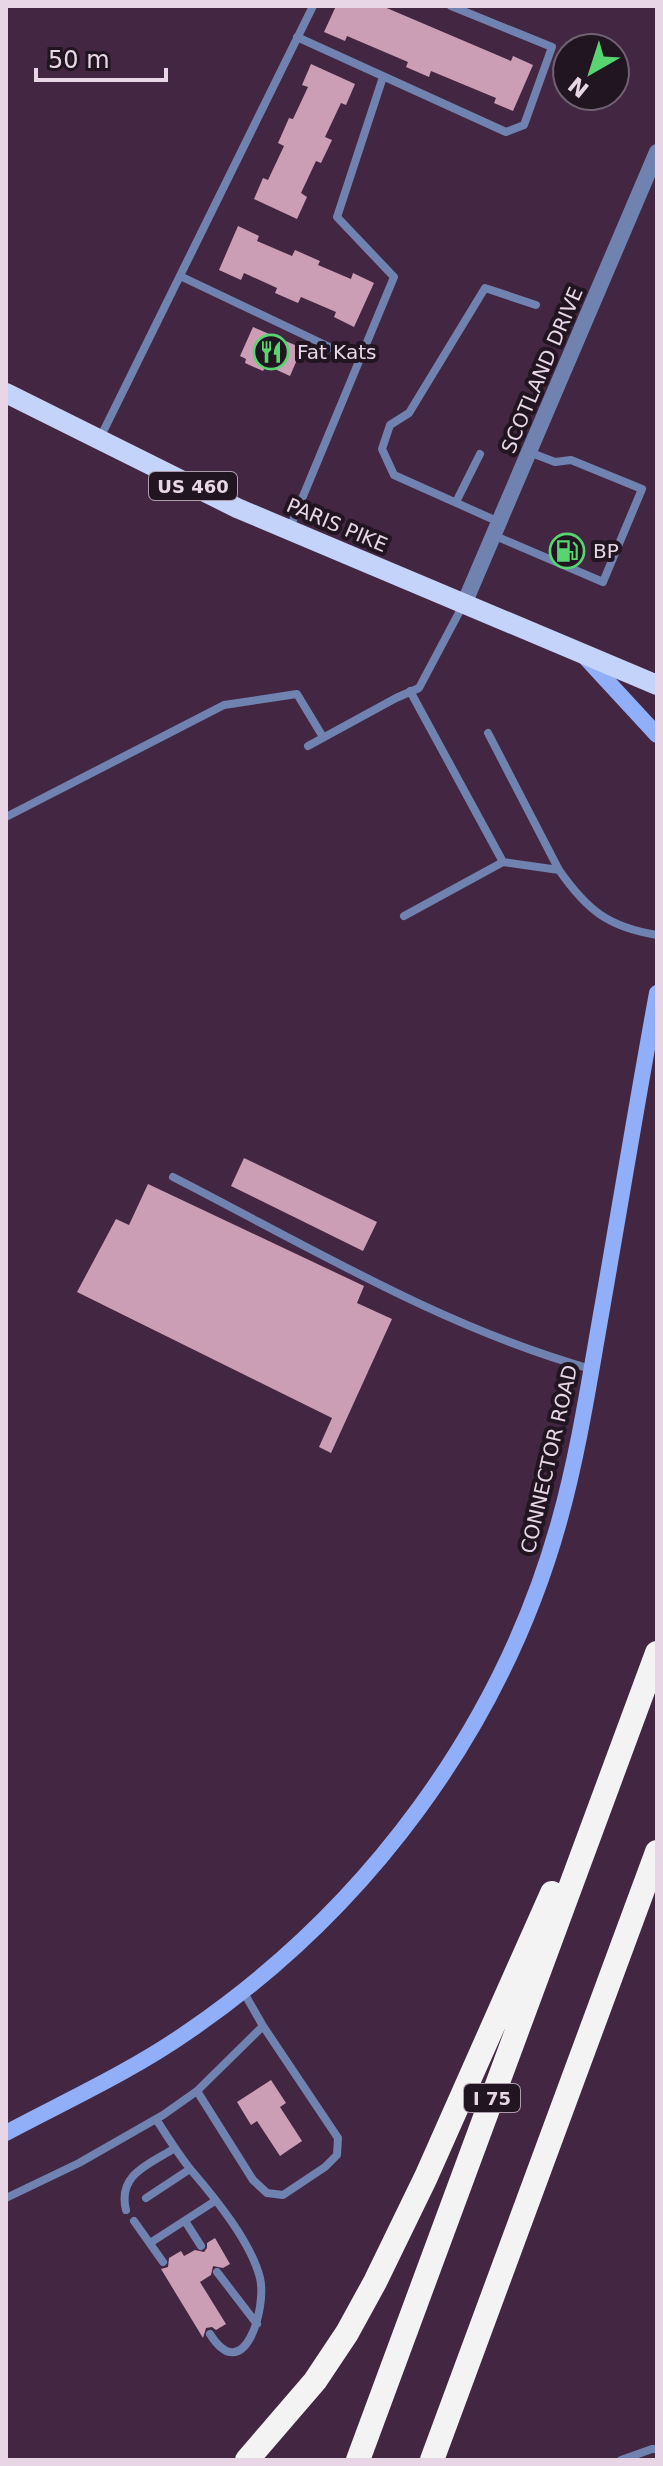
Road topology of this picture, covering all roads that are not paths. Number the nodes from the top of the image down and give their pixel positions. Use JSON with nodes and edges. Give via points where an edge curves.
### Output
{"nodes":[{"id":1,"x":313,"y":6,"type":"edge"},
{"id":2,"x":451,"y":6,"type":"edge"},
{"id":3,"x":297,"y":37,"type":"junction"},
{"id":4,"x":383,"y":77,"type":"junction"},
{"id":5,"x":657,"y":152,"type":"edge"},
{"id":6,"x":180,"y":276,"type":"junction"},
{"id":7,"x":536,"y":305,"type":"dead end"},
{"id":8,"x":359,"y":361,"type":"junction"},
{"id":9,"x":6,"y":393,"type":"edge"},
{"id":10,"x":99,"y":440,"type":"junction"},
{"id":11,"x":529,"y":452,"type":"junction"},
{"id":12,"x":480,"y":454,"type":"dead end"},
{"id":13,"x":456,"y":502,"type":"junction"},
{"id":14,"x":496,"y":528,"type":"junction"},
{"id":15,"x":288,"y":531,"type":"junction"},
{"id":16,"x":464,"y":604,"type":"junction"},
{"id":17,"x":581,"y":653,"type":"junction"},
{"id":18,"x":657,"y":685,"type":"edge"},
{"id":19,"x":410,"y":691,"type":"junction"},
{"id":20,"x":488,"y":733,"type":"dead end"},
{"id":21,"x":657,"y":735,"type":"edge"},
{"id":22,"x":323,"y":737,"type":"junction"},
{"id":23,"x":308,"y":746,"type":"dead end"},
{"id":24,"x":6,"y":817,"type":"edge"},
{"id":25,"x":503,"y":862,"type":"junction"},
{"id":26,"x":559,"y":870,"type":"junction"},
{"id":27,"x":404,"y":916,"type":"dead end"},
{"id":28,"x":657,"y":935,"type":"edge"},
{"id":29,"x":657,"y":993,"type":"edge"},
{"id":30,"x":173,"y":1177,"type":"dead end"},
{"id":31,"x":591,"y":1369,"type":"junction"},
{"id":32,"x":657,"y":1653,"type":"edge"},
{"id":33,"x":627,"y":1735,"type":"junction"},
{"id":34,"x":657,"y":1852,"type":"edge"},
{"id":35,"x":243,"y":1991,"type":"junction"},
{"id":36,"x":263,"y":2026,"type":"junction"},
{"id":37,"x":593,"y":2026,"type":"junction"},
{"id":38,"x":197,"y":2091,"type":"junction"},
{"id":39,"x":156,"y":2119,"type":"junction"},
{"id":40,"x":6,"y":2133,"type":"edge"},
{"id":41,"x":175,"y":2148,"type":"junction"},
{"id":42,"x":190,"y":2169,"type":"junction"},
{"id":43,"x":6,"y":2198,"type":"edge"},
{"id":44,"x":146,"y":2198,"type":"dead end"},
{"id":45,"x":215,"y":2201,"type":"junction"},
{"id":46,"x":126,"y":2210,"type":"dead end"},
{"id":47,"x":134,"y":2221,"type":"dead end"},
{"id":48,"x":185,"y":2221,"type":"junction"},
{"id":49,"x":150,"y":2243,"type":"junction"},
{"id":50,"x":201,"y":2246,"type":"dead end"},
{"id":51,"x":163,"y":2262,"type":"dead end"},
{"id":52,"x":217,"y":2272,"type":"dead end"},
{"id":53,"x":257,"y":2324,"type":"junction"},
{"id":54,"x":210,"y":2334,"type":"dead end"},
{"id":55,"x":657,"y":2449,"type":"edge"},
{"id":56,"x":247,"y":2460,"type":"edge"},
{"id":57,"x":358,"y":2460,"type":"edge"},
{"id":58,"x":432,"y":2460,"type":"edge"},
{"id":59,"x":448,"y":2460,"type":"edge"},
{"id":60,"x":621,"y":2460,"type":"edge"}],
"edges":[{"from":1,"to":3,"type":"lane"},
{"from":2,"to":4,"type":"lane","via":[[552,47],[524,125],[506,132]]},
{"from":3,"to":4,"type":"lane"},
{"from":3,"to":6,"type":"lane"},
{"from":4,"to":8,"type":"lane","via":[[337,217],[394,277]]},
{"from":5,"to":11,"type":"street","name":"SCOTLAND DRIVE"},
{"from":6,"to":8,"type":"lane"},
{"from":6,"to":10,"type":"lane"},
{"from":7,"to":13,"type":"lane","via":[[485,288],[409,413],[390,425],[382,449],[394,475]]},
{"from":8,"to":15,"type":"lane"},
{"from":9,"to":10,"type":"main road","name":"PARIS PIKE","number":"US 460"},
{"from":10,"to":15,"type":"main road","name":"PARIS PIKE","number":"US 460"},
{"from":11,"to":14,"type":"street","name":"SCOTLAND DRIVE"},
{"from":11,"to":14,"type":"lane","via":[[555,462],[571,460],[642,489],[603,582]]},
{"from":12,"to":13,"type":"lane"},
{"from":13,"to":14,"type":"lane"},
{"from":14,"to":16,"type":"street","name":"SCOTLAND DRIVE"},
{"from":15,"to":16,"type":"main road","name":"PARIS PIKE","number":"US 460"},
{"from":16,"to":17,"type":"main road","name":"PARIS PIKE","number":"US 460"},
{"from":16,"to":19,"type":"lane","via":[[419,688]]},
{"from":17,"to":18,"type":"main road","name":"PARIS PIKE","number":"US 460"},
{"from":17,"to":21,"type":"main road"},
{"from":19,"to":22,"type":"lane"},
{"from":19,"to":25,"type":"lane"},
{"from":20,"to":26,"type":"lane"},
{"from":22,"to":23,"type":"lane"},
{"from":22,"to":24,"type":"lane","via":[[297,694],[224,705]]},
{"from":25,"to":26,"type":"lane"},
{"from":25,"to":27,"type":"lane"},
{"from":26,"to":28,"type":"lane","via":[[593,911],[611,923]]},
{"from":29,"to":31,"type":"main road","name":"CONNECTOR ROAD"},
{"from":30,"to":31,"type":"lane","via":[[408,1297],[533,1353]]},
{"from":31,"to":35,"type":"main road","name":"CONNECTOR ROAD","via":[[552,1544],[533,1600],[481,1713],[378,1861],[309,1934]]},
{"from":32,"to":33,"type":"highway","number":"I 75"},
{"from":33,"to":56,"type":"highway","via":[[375,2282],[315,2381]]},
{"from":33,"to":57,"type":"highway","number":"I 75"},
{"from":34,"to":37,"type":"highway"},
{"from":35,"to":36,"type":"lane"},
{"from":35,"to":40,"type":"main road","name":"CONNECTOR ROAD","via":[[148,2057]]},
{"from":36,"to":38,"type":"lane"},
{"from":36,"to":38,"type":"lane","via":[[338,2138],[337,2155],[325,2167],[283,2195],[267,2193],[253,2180]]},
{"from":37,"to":58,"type":"highway"},
{"from":37,"to":59,"type":"highway","via":[[531,2227]]},
{"from":38,"to":39,"type":"lane"},
{"from":39,"to":41,"type":"lane"},
{"from":39,"to":43,"type":"lane"},
{"from":41,"to":42,"type":"lane"},
{"from":41,"to":46,"type":"lane","via":[[128,2181]]},
{"from":42,"to":44,"type":"lane"},
{"from":42,"to":45,"type":"lane"},
{"from":45,"to":48,"type":"lane"},
{"from":45,"to":53,"type":"lane","via":[[255,2263],[262,2292]]},
{"from":47,"to":49,"type":"lane"},
{"from":48,"to":49,"type":"lane"},
{"from":48,"to":50,"type":"lane"},
{"from":49,"to":51,"type":"lane"},
{"from":52,"to":53,"type":"lane"},
{"from":53,"to":54,"type":"lane","via":[[246,2345],[233,2352],[222,2349]]},
{"from":55,"to":60,"type":"lane"}]}
